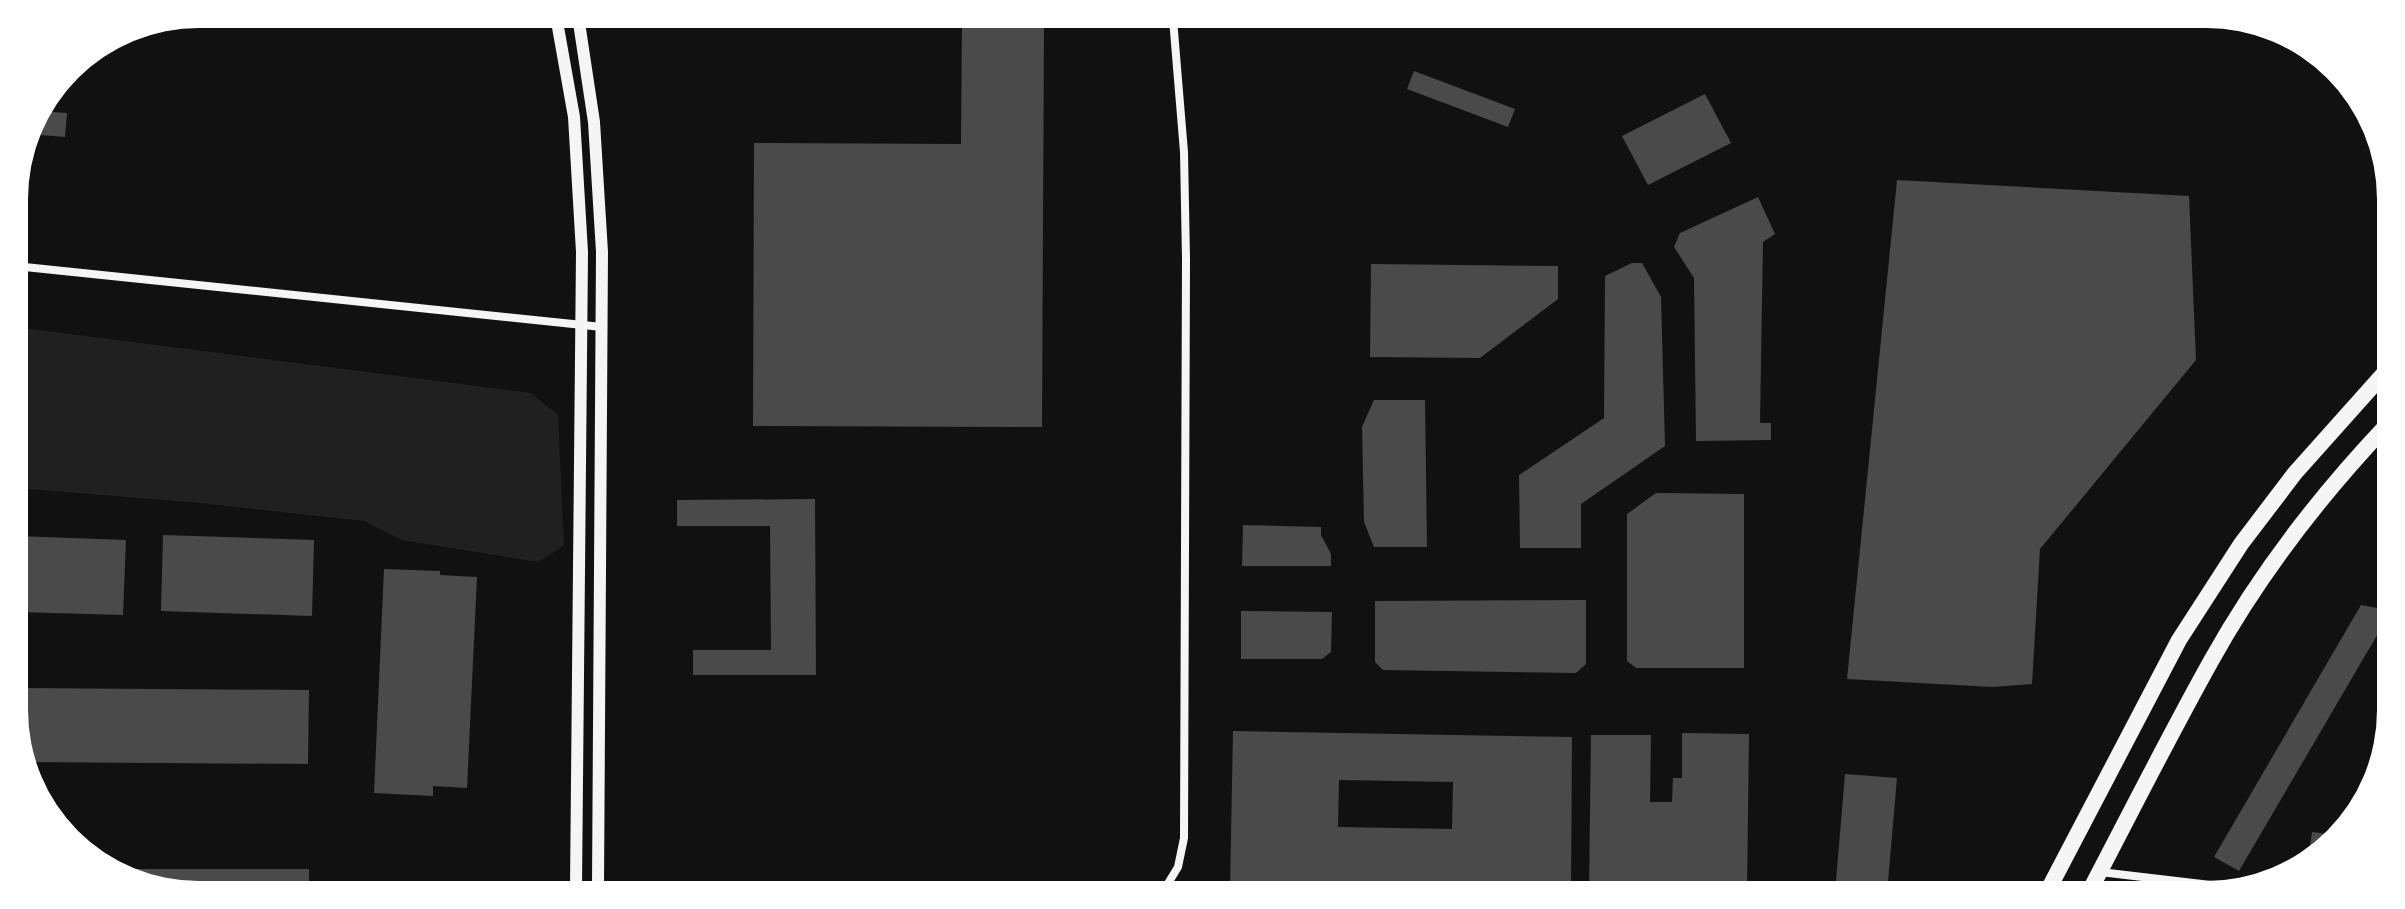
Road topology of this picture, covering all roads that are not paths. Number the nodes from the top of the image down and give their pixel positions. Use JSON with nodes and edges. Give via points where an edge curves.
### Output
{"nodes":[{"id":1,"x":558,"y":28,"type":"edge"},
{"id":2,"x":580,"y":28,"type":"edge"},
{"id":3,"x":1174,"y":28,"type":"edge"},
{"id":4,"x":28,"y":267,"type":"edge"},
{"id":5,"x":582,"y":325,"type":"junction"},
{"id":6,"x":602,"y":327,"type":"junction"},
{"id":7,"x":2377,"y":381,"type":"edge"},
{"id":8,"x":2377,"y":436,"type":"edge"},
{"id":9,"x":2099,"y":872,"type":"junction"},
{"id":10,"x":576,"y":881,"type":"edge"},
{"id":11,"x":598,"y":881,"type":"edge"},
{"id":12,"x":1169,"y":881,"type":"edge"},
{"id":13,"x":2053,"y":881,"type":"edge"},
{"id":14,"x":2094,"y":881,"type":"edge"},
{"id":15,"x":2176,"y":881,"type":"edge"}],
"edges":[{"from":1,"to":5,"type":"street","via":[[580,185]]},
{"from":2,"to":6,"type":"street","via":[[600,187]]},
{"from":3,"to":12,"type":"street","via":[[1185,228],[1184,838]]},
{"from":4,"to":5,"type":"street"},
{"from":5,"to":6,"type":"street"},
{"from":5,"to":10,"type":"street"},
{"from":6,"to":11,"type":"street"},
{"from":7,"to":13,"type":"main road","via":[[2295,473],[2241,544],[2179,640]]},
{"from":8,"to":9,"type":"main road","via":[[2272,565],[2212,659]]},
{"from":9,"to":14,"type":"main road"},
{"from":9,"to":15,"type":"street"}]}
